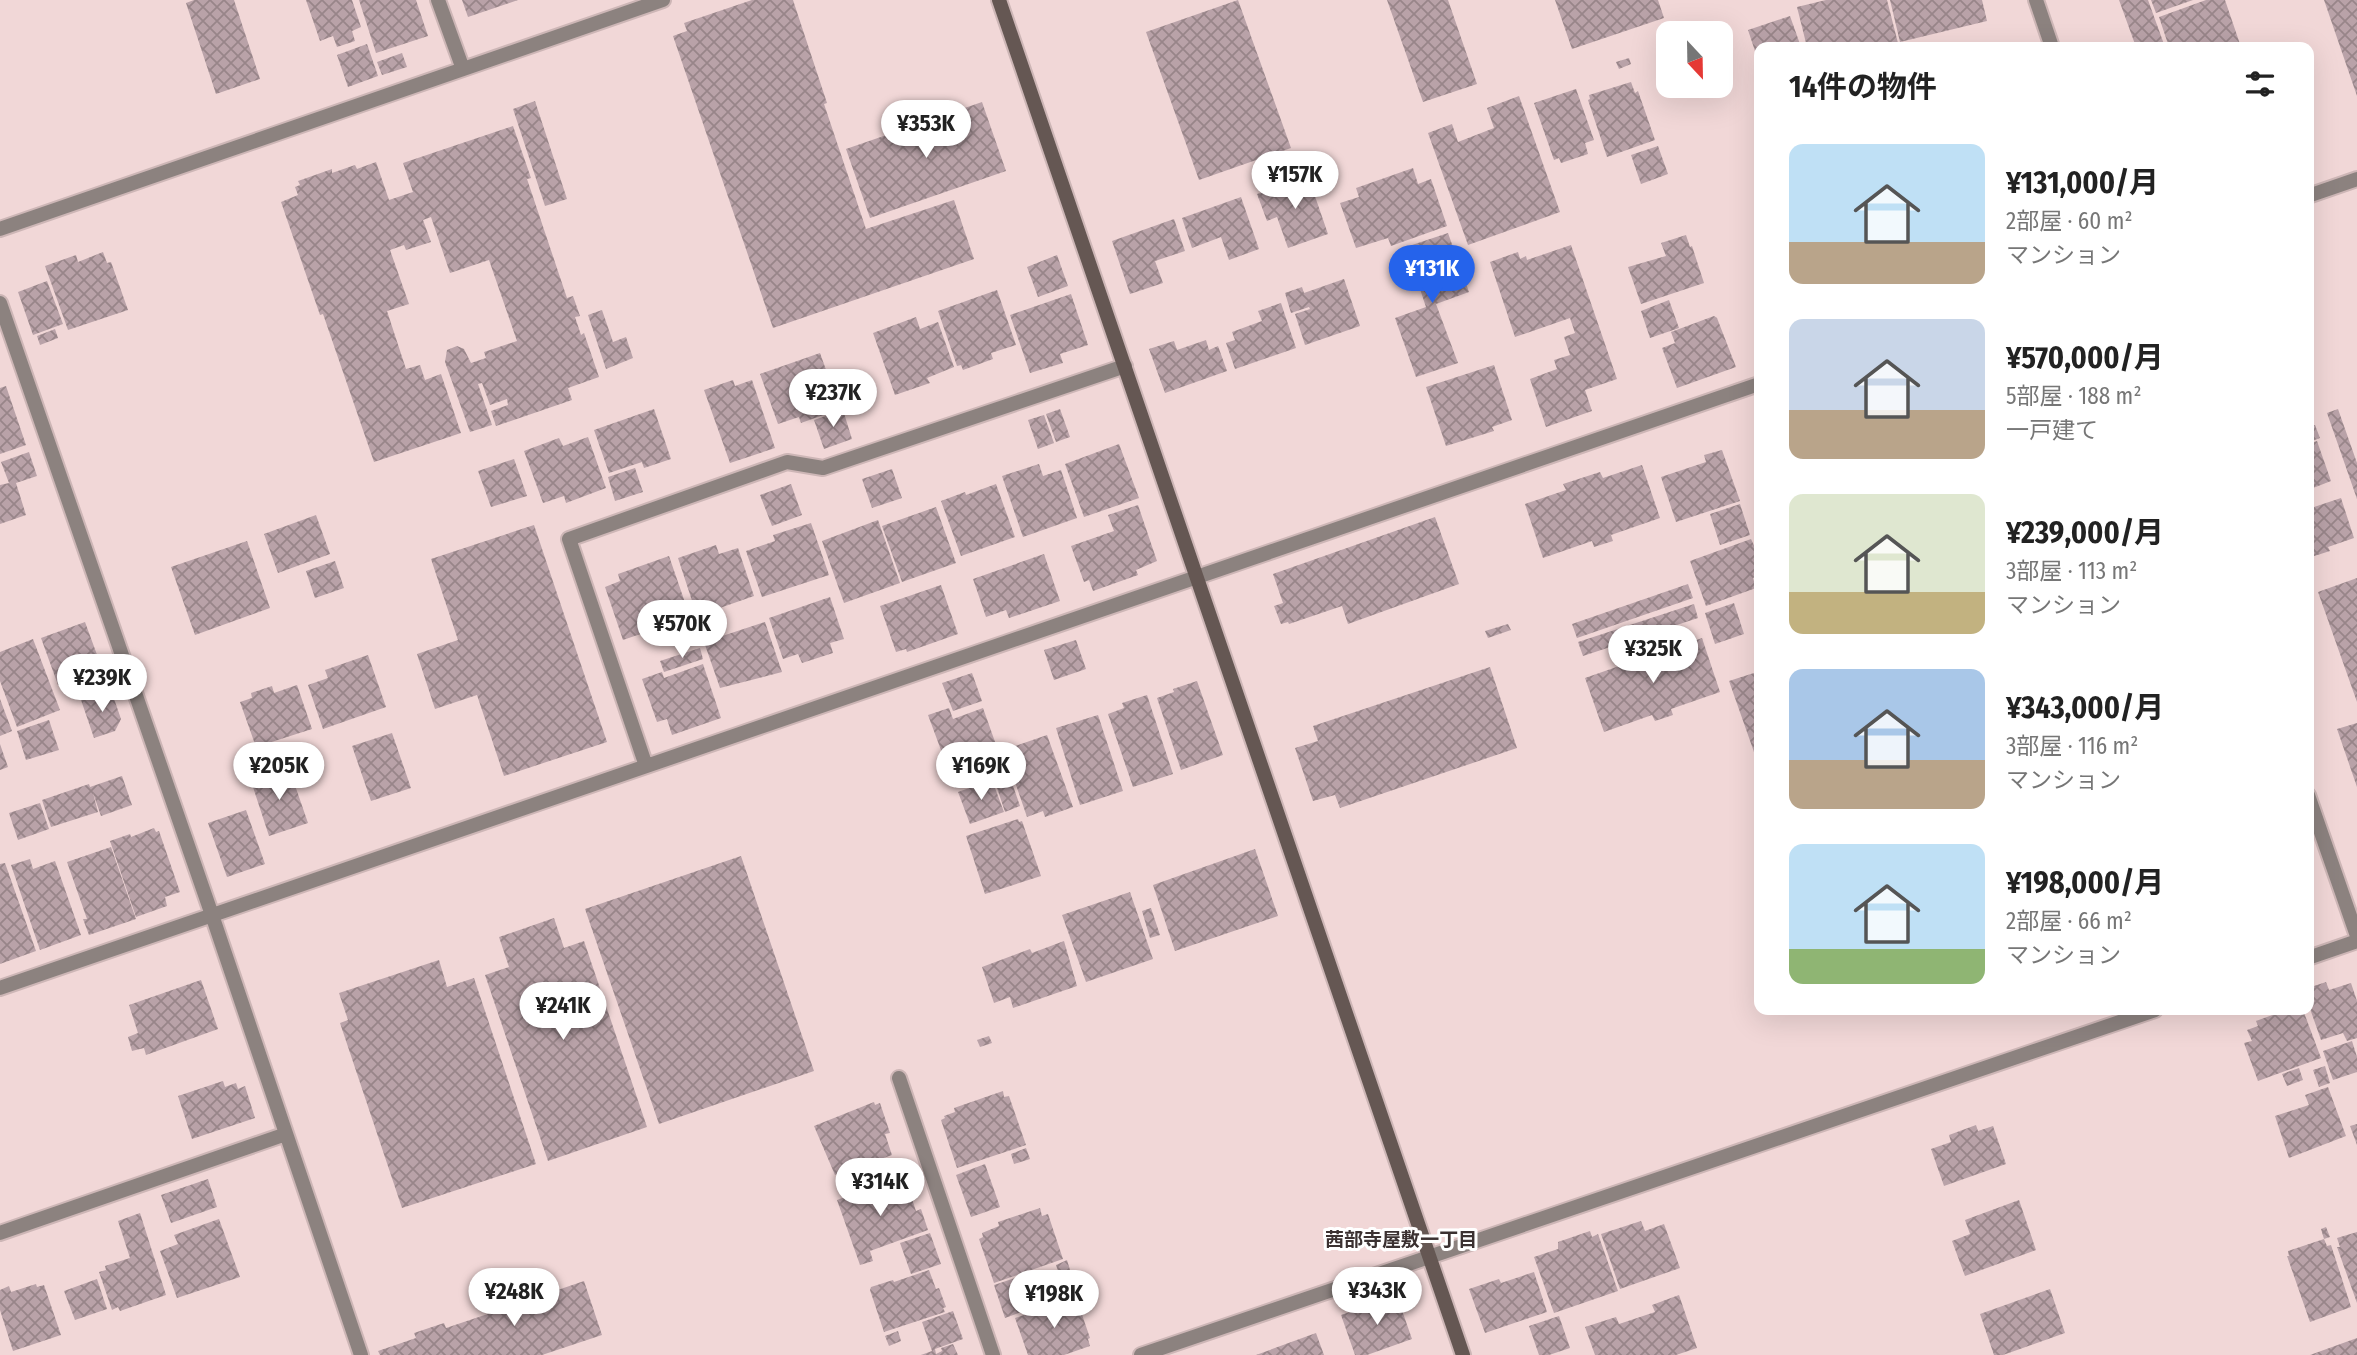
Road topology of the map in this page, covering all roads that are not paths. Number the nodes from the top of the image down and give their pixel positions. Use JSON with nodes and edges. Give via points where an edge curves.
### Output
{"nodes":[{"id":1,"x":439,"y":0,"type":"edge"},
{"id":2,"x":663,"y":0,"type":"edge"},
{"id":3,"x":999,"y":0,"type":"edge"},
{"id":4,"x":2036,"y":0,"type":"edge"},
{"id":5,"x":2050,"y":42,"type":"edge"},
{"id":6,"x":463,"y":69,"type":"junction"},
{"id":7,"x":2357,"y":179,"type":"edge"},
{"id":8,"x":2314,"y":194,"type":"edge"},
{"id":9,"x":0,"y":229,"type":"edge"},
{"id":10,"x":0,"y":303,"type":"edge"},
{"id":11,"x":1125,"y":366,"type":"junction"},
{"id":12,"x":1754,"y":386,"type":"edge"},
{"id":13,"x":1196,"y":576,"type":"junction"},
{"id":14,"x":646,"y":766,"type":"junction"},
{"id":15,"x":2314,"y":813,"type":"edge"},
{"id":16,"x":212,"y":915,"type":"junction"},
{"id":17,"x":2357,"y":938,"type":"edge"},
{"id":18,"x":2314,"y":956,"type":"edge"},
{"id":19,"x":0,"y":988,"type":"edge"},
{"id":20,"x":2140,"y":1015,"type":"edge"},
{"id":21,"x":899,"y":1078,"type":"dead end"},
{"id":22,"x":286,"y":1134,"type":"junction"},
{"id":23,"x":0,"y":1233,"type":"edge"},
{"id":24,"x":1429,"y":1256,"type":"junction"},
{"id":25,"x":361,"y":1355,"type":"edge"},
{"id":26,"x":993,"y":1355,"type":"edge"},
{"id":27,"x":1141,"y":1355,"type":"edge"},
{"id":28,"x":1463,"y":1355,"type":"edge"}],
"edges":[{"from":1,"to":6,"type":"street"},
{"from":2,"to":6,"type":"street"},
{"from":3,"to":11,"type":"street"},
{"from":4,"to":5,"type":"street"},
{"from":6,"to":9,"type":"street"},
{"from":7,"to":8,"type":"street"},
{"from":10,"to":16,"type":"street"},
{"from":11,"to":13,"type":"street"},
{"from":11,"to":14,"type":"street","via":[[823,468],[787,462],[569,539]]},
{"from":12,"to":13,"type":"street"},
{"from":13,"to":14,"type":"street"},
{"from":13,"to":24,"type":"street"},
{"from":14,"to":16,"type":"street"},
{"from":15,"to":17,"type":"street"},
{"from":16,"to":19,"type":"street"},
{"from":16,"to":22,"type":"street"},
{"from":17,"to":18,"type":"street"},
{"from":20,"to":24,"type":"street"},
{"from":21,"to":26,"type":"street"},
{"from":22,"to":23,"type":"street"},
{"from":22,"to":25,"type":"street"},
{"from":24,"to":27,"type":"street"},
{"from":24,"to":28,"type":"street"}]}
